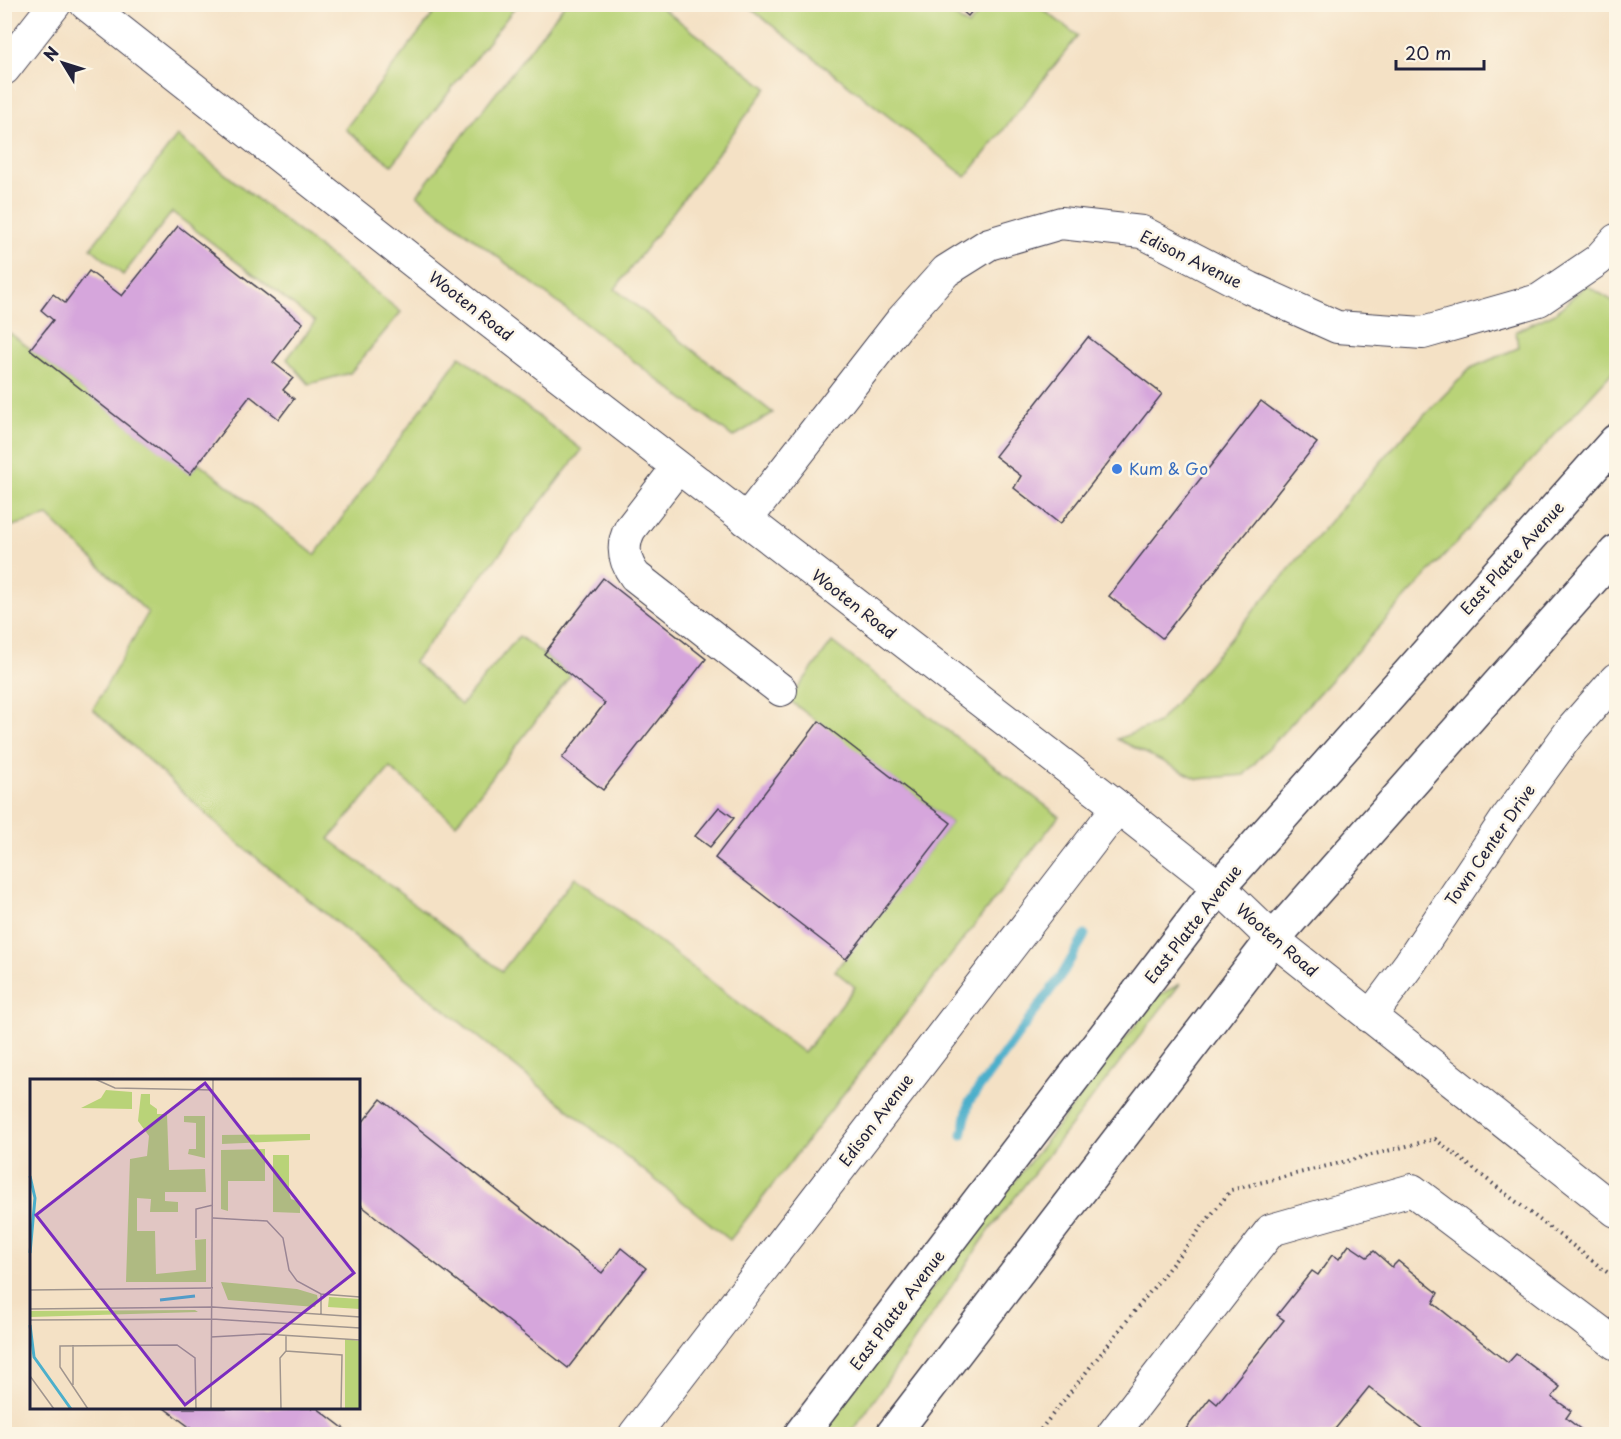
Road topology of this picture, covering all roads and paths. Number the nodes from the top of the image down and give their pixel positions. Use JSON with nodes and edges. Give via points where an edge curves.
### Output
{"nodes":[{"id":1,"x":55,"y":4,"type":"edge"},
{"id":2,"x":86,"y":4,"type":"edge"},
{"id":3,"x":4,"y":69,"type":"edge"},
{"id":4,"x":1610,"y":258,"type":"edge"},
{"id":5,"x":1617,"y":441,"type":"edge"},
{"id":6,"x":678,"y":467,"type":"junction"},
{"id":7,"x":746,"y":520,"type":"junction"},
{"id":8,"x":1617,"y":552,"type":"edge"},
{"id":9,"x":1617,"y":679,"type":"edge"},
{"id":10,"x":781,"y":690,"type":"dead end"},
{"id":11,"x":1118,"y":807,"type":"junction"},
{"id":12,"x":1219,"y":887,"type":"junction"},
{"id":13,"x":1273,"y":939,"type":"junction"},
{"id":14,"x":1370,"y":1017,"type":"junction"},
{"id":15,"x":1435,"y":1139,"type":"dead end"},
{"id":16,"x":1617,"y":1211,"type":"edge"},
{"id":17,"x":1617,"y":1279,"type":"edge"},
{"id":18,"x":1617,"y":1344,"type":"edge"},
{"id":19,"x":635,"y":1434,"type":"edge"},
{"id":20,"x":801,"y":1434,"type":"edge"},
{"id":21,"x":893,"y":1434,"type":"edge"},
{"id":22,"x":1113,"y":1434,"type":"edge"}],
"edges":[{"from":1,"to":3,"type":"street"},
{"from":2,"to":6,"type":"street","name":"Wooten Road"},
{"from":4,"to":7,"type":"street","name":"Edison Avenue","via":[[1539,300],[1423,333],[1337,327],[1250,288],[1142,232],[1061,223],[989,244],[946,271],[901,321]]},
{"from":5,"to":12,"type":"highway","name":"East Platte Avenue"},
{"from":6,"to":7,"type":"street","name":"Wooten Road"},
{"from":6,"to":10,"type":"street","via":[[625,539],[629,567],[635,576]]},
{"from":7,"to":11,"type":"street","name":"Wooten Road"},
{"from":8,"to":13,"type":"highway"},
{"from":9,"to":14,"type":"street","name":"Town Center Drive","via":[[1573,728],[1507,818]]},
{"from":11,"to":12,"type":"street","name":"Wooten Road"},
{"from":11,"to":19,"type":"street","name":"Edison Avenue"},
{"from":12,"to":13,"type":"street","name":"Wooten Road"},
{"from":12,"to":20,"type":"highway","name":"East Platte Avenue"},
{"from":13,"to":14,"type":"street","name":"Wooten Road"},
{"from":13,"to":21,"type":"highway"},
{"from":14,"to":16,"type":"street","name":"Wooten Road"},
{"from":15,"to":17,"type":"path"},
{"from":18,"to":22,"type":"street","via":[[1412,1190],[1271,1230]]}]}
